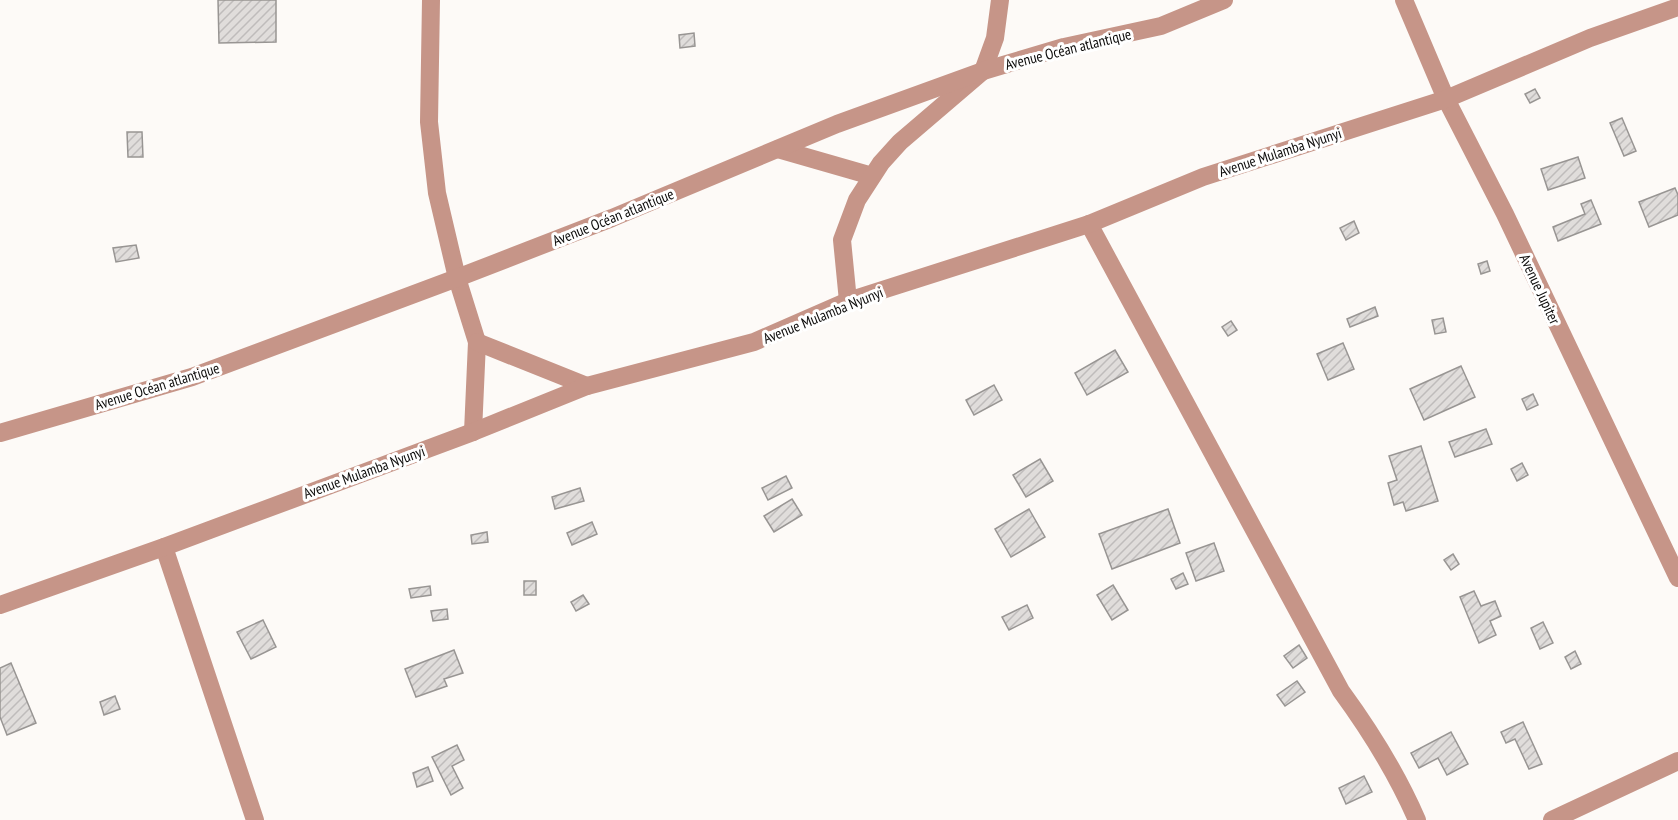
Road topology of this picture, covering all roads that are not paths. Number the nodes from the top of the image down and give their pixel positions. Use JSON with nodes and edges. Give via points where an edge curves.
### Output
{"nodes":[{"id":1,"x":431,"y":0,"type":"edge"},
{"id":2,"x":1000,"y":0,"type":"edge"},
{"id":3,"x":1224,"y":0,"type":"edge"},
{"id":4,"x":1404,"y":0,"type":"edge"},
{"id":5,"x":1678,"y":7,"type":"edge"},
{"id":6,"x":983,"y":70,"type":"junction"},
{"id":7,"x":1446,"y":99,"type":"junction"},
{"id":8,"x":778,"y":148,"type":"junction"},
{"id":9,"x":872,"y":176,"type":"junction"},
{"id":10,"x":1089,"y":224,"type":"junction"},
{"id":11,"x":457,"y":278,"type":"junction"},
{"id":12,"x":848,"y":302,"type":"junction"},
{"id":13,"x":477,"y":342,"type":"junction"},
{"id":14,"x":587,"y":386,"type":"junction"},
{"id":15,"x":473,"y":432,"type":"junction"},
{"id":16,"x":0,"y":433,"type":"edge"},
{"id":17,"x":164,"y":547,"type":"junction"},
{"id":18,"x":1678,"y":578,"type":"edge"},
{"id":19,"x":0,"y":605,"type":"edge"},
{"id":20,"x":1678,"y":761,"type":"edge"},
{"id":21,"x":255,"y":820,"type":"edge"},
{"id":22,"x":1417,"y":820,"type":"edge"},
{"id":23,"x":1552,"y":820,"type":"edge"}],
"edges":[{"from":1,"to":11,"type":"street","via":[[429,122],[436,193]]},
{"from":2,"to":6,"type":"street","via":[[995,38]]},
{"from":3,"to":6,"type":"street","name":"Avenue Océan atlantique","via":[[1161,26]]},
{"from":4,"to":7,"type":"street","name":"Avenue Jupiter"},
{"from":5,"to":7,"type":"street","name":"Avenue Mulamba Nyunyi","via":[[1590,38]]},
{"from":6,"to":8,"type":"street","name":"Avenue Océan atlantique"},
{"from":6,"to":9,"type":"street","via":[[900,142]]},
{"from":7,"to":10,"type":"street","name":"Avenue Mulamba Nyunyi","via":[[1203,177]]},
{"from":7,"to":18,"type":"street","name":"Avenue Jupiter"},
{"from":8,"to":9,"type":"street"},
{"from":8,"to":11,"type":"street","name":"Avenue Océan atlantique"},
{"from":9,"to":12,"type":"street","via":[[857,200],[842,240]]},
{"from":10,"to":12,"type":"street","name":"Avenue Mulamba Nyunyi"},
{"from":10,"to":22,"type":"street","via":[[1341,692],[1370,731]]},
{"from":11,"to":13,"type":"street"},
{"from":11,"to":16,"type":"street","name":"Avenue Océan atlantique","via":[[192,377]]},
{"from":12,"to":14,"type":"street","name":"Avenue Mulamba Nyunyi","via":[[754,342]]},
{"from":13,"to":14,"type":"street"},
{"from":13,"to":15,"type":"street"},
{"from":14,"to":15,"type":"street","name":"Avenue Mulamba Nyunyi"},
{"from":15,"to":17,"type":"street","name":"Avenue Mulamba Nyunyi"},
{"from":17,"to":19,"type":"street","name":"Avenue Mulamba Nyunyi"},
{"from":17,"to":21,"type":"street"},
{"from":20,"to":23,"type":"street"}]}
